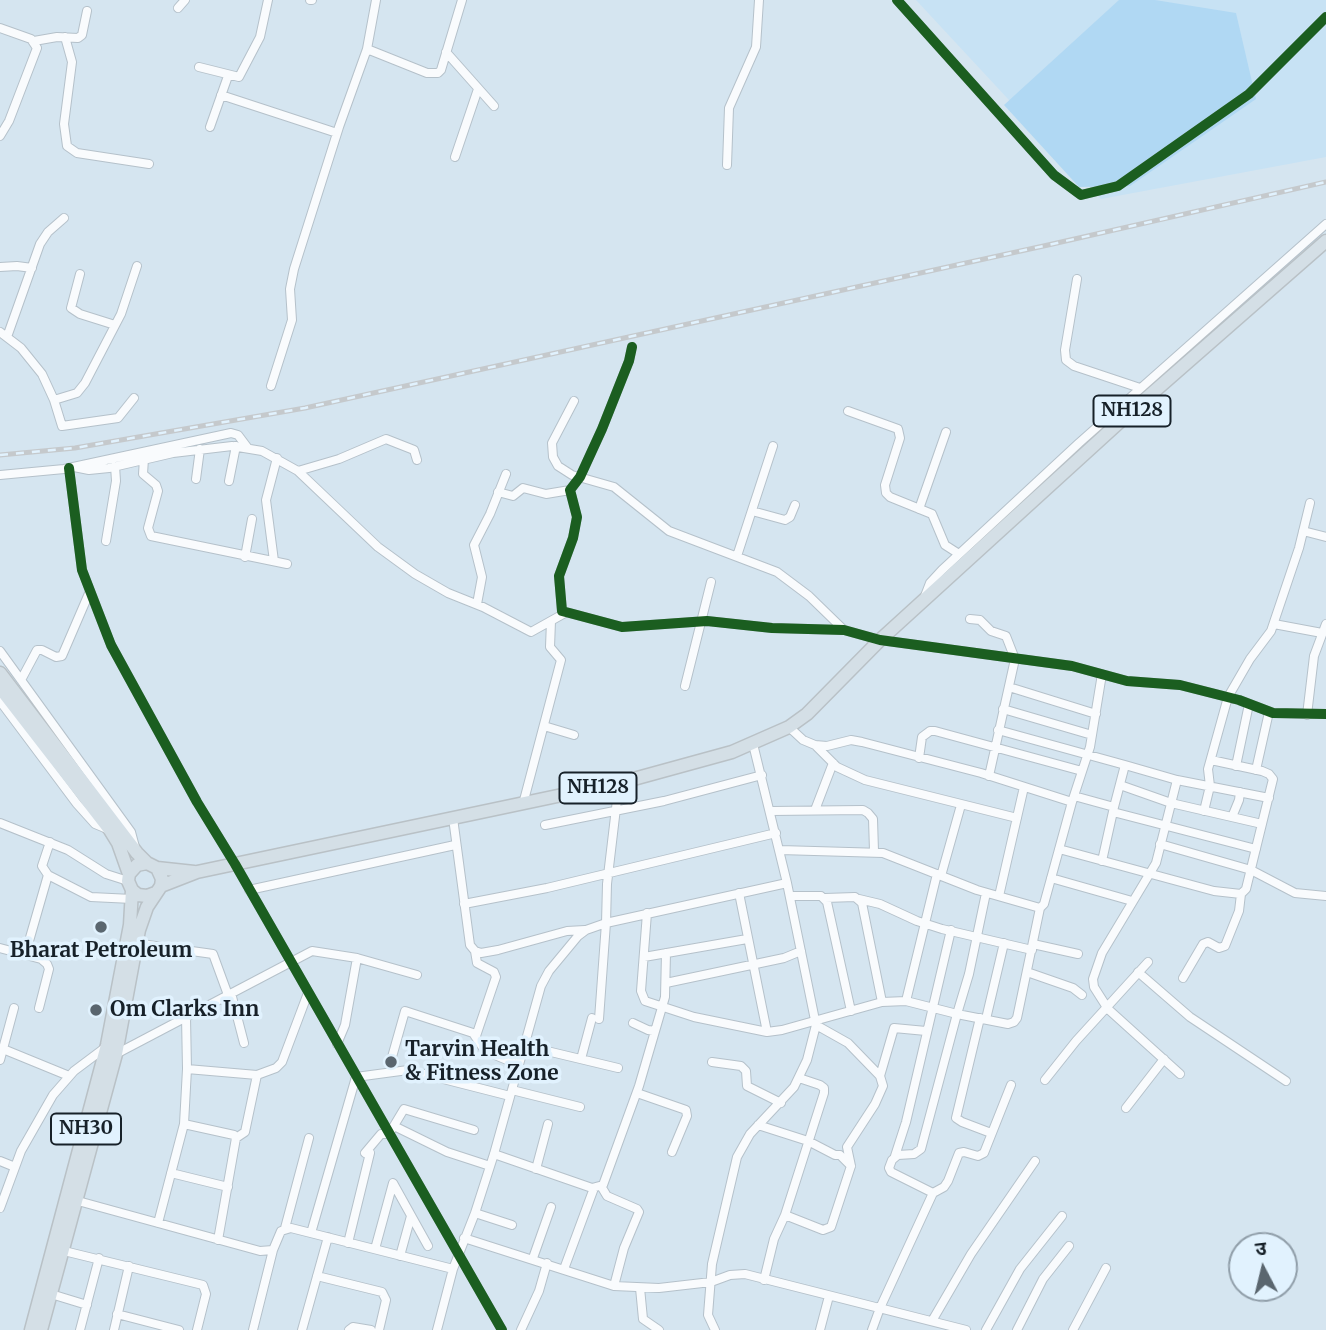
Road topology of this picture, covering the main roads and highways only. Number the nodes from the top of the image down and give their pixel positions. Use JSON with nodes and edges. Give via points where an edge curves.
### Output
{"nodes":[{"id":1,"x":1326,"y":241,"type":"edge"},
{"id":2,"x":0,"y":673,"type":"edge"},
{"id":3,"x":0,"y":688,"type":"edge"},
{"id":4,"x":152,"y":865,"type":"junction"},
{"id":5,"x":197,"y":872,"type":"junction"},
{"id":6,"x":130,"y":886,"type":"junction"},
{"id":7,"x":158,"y":890,"type":"junction"},
{"id":8,"x":132,"y":942,"type":"junction"},
{"id":9,"x":112,"y":1050,"type":"junction"},
{"id":10,"x":32,"y":1330,"type":"edge"},
{"id":11,"x":41,"y":1330,"type":"edge"}],
"edges":[{"from":1,"to":5,"type":"highway","number":"NH128","via":[[1125,417],[789,727],[754,744],[620,783]]},
{"from":2,"to":4,"type":"highway","via":[[137,853]]},
{"from":3,"to":6,"type":"highway","number":"NH30","via":[[110,830]]},
{"from":4,"to":5,"type":"highway","number":"NH128"},
{"from":4,"to":6,"type":"highway","via":[[137,865]]},
{"from":4,"to":7,"type":"highway","via":[[162,880]]},
{"from":5,"to":7,"type":"highway","number":"NH128"},
{"from":6,"to":7,"type":"highway","via":[[147,897]]},
{"from":6,"to":8,"type":"highway","number":"NH30"},
{"from":7,"to":8,"type":"highway","number":"NH30"},
{"from":8,"to":9,"type":"highway","number":"NH30"},
{"from":9,"to":10,"type":"highway","number":"NH30"},
{"from":9,"to":11,"type":"highway","number":"NH30","via":[[78,1201]]}]}
